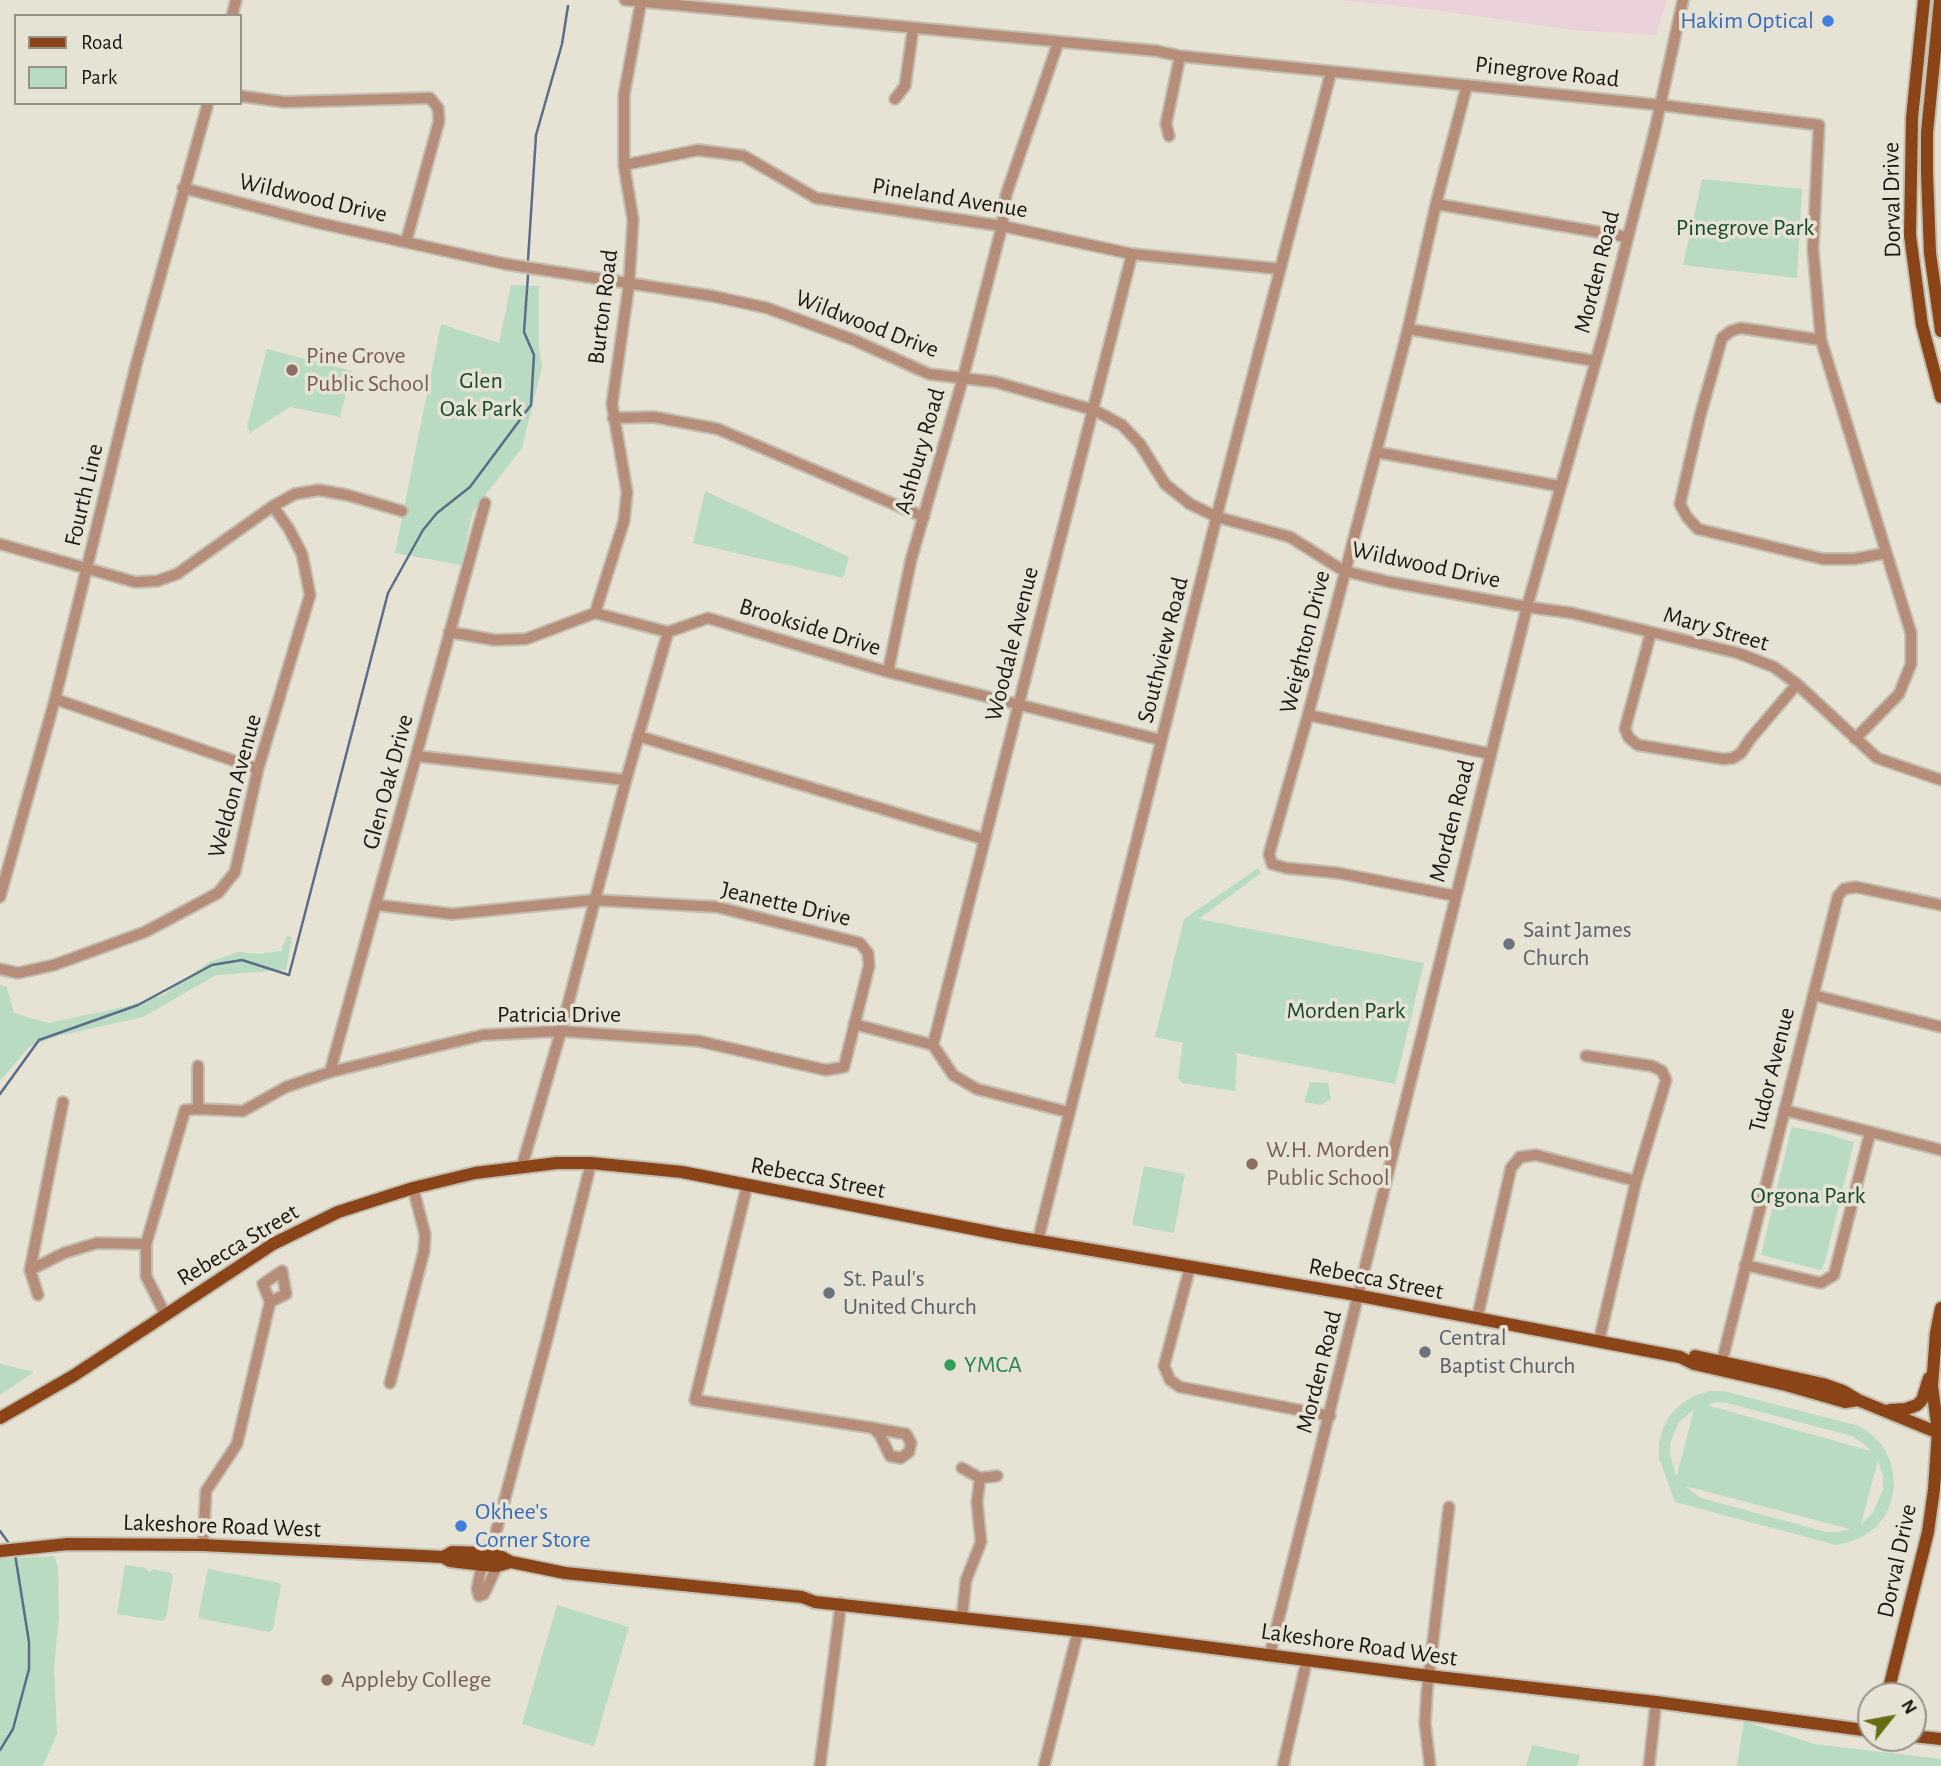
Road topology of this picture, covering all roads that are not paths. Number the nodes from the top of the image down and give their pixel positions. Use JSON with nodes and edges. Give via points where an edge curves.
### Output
{"nodes":[{"id":1,"x":625,"y":0,"type":"edge"},
{"id":2,"x":1683,"y":0,"type":"edge"},
{"id":3,"x":1924,"y":0,"type":"edge"},
{"id":4,"x":1940,"y":0,"type":"edge"},
{"id":5,"x":641,"y":2,"type":"junction"},
{"id":6,"x":913,"y":29,"type":"junction"},
{"id":7,"x":1058,"y":43,"type":"junction"},
{"id":8,"x":1180,"y":56,"type":"junction"},
{"id":9,"x":1331,"y":72,"type":"junction"},
{"id":10,"x":1467,"y":85,"type":"junction"},
{"id":11,"x":242,"y":96,"type":"edge"},
{"id":12,"x":895,"y":99,"type":"dead end"},
{"id":13,"x":207,"y":105,"type":"edge"},
{"id":14,"x":1660,"y":105,"type":"junction"},
{"id":15,"x":1169,"y":136,"type":"dead end"},
{"id":16,"x":624,"y":165,"type":"junction"},
{"id":17,"x":183,"y":188,"type":"junction"},
{"id":18,"x":1436,"y":204,"type":"junction"},
{"id":19,"x":1002,"y":226,"type":"junction"},
{"id":20,"x":1627,"y":237,"type":"junction"},
{"id":21,"x":406,"y":242,"type":"junction"},
{"id":22,"x":1132,"y":254,"type":"junction"},
{"id":23,"x":1280,"y":269,"type":"junction"},
{"id":24,"x":629,"y":284,"type":"junction"},
{"id":25,"x":1408,"y":328,"type":"junction"},
{"id":26,"x":1941,"y":331,"type":"edge"},
{"id":27,"x":1821,"y":340,"type":"junction"},
{"id":28,"x":1595,"y":360,"type":"junction"},
{"id":29,"x":963,"y":378,"type":"junction"},
{"id":30,"x":1941,"y":397,"type":"edge"},
{"id":31,"x":1094,"y":410,"type":"junction"},
{"id":32,"x":613,"y":418,"type":"junction"},
{"id":33,"x":1376,"y":452,"type":"junction"},
{"id":34,"x":1559,"y":486,"type":"junction"},
{"id":35,"x":485,"y":503,"type":"dead end"},
{"id":36,"x":273,"y":506,"type":"junction"},
{"id":37,"x":402,"y":511,"type":"dead end"},
{"id":38,"x":924,"y":517,"type":"junction"},
{"id":39,"x":1217,"y":517,"type":"junction"},
{"id":40,"x":0,"y":544,"type":"edge"},
{"id":41,"x":1885,"y":553,"type":"junction"},
{"id":42,"x":88,"y":567,"type":"junction"},
{"id":43,"x":1344,"y":571,"type":"junction"},
{"id":44,"x":1527,"y":607,"type":"junction"},
{"id":45,"x":595,"y":613,"type":"junction"},
{"id":46,"x":449,"y":632,"type":"junction"},
{"id":47,"x":668,"y":632,"type":"junction"},
{"id":48,"x":1651,"y":632,"type":"junction"},
{"id":49,"x":888,"y":672,"type":"junction"},
{"id":50,"x":1797,"y":684,"type":"junction"},
{"id":51,"x":55,"y":699,"type":"junction"},
{"id":52,"x":1018,"y":705,"type":"junction"},
{"id":53,"x":1308,"y":715,"type":"junction"},
{"id":54,"x":638,"y":736,"type":"junction"},
{"id":55,"x":1855,"y":739,"type":"junction"},
{"id":56,"x":1161,"y":740,"type":"junction"},
{"id":57,"x":1490,"y":754,"type":"junction"},
{"id":58,"x":416,"y":756,"type":"junction"},
{"id":59,"x":258,"y":769,"type":"junction"},
{"id":60,"x":626,"y":780,"type":"junction"},
{"id":61,"x":1941,"y":780,"type":"edge"},
{"id":62,"x":983,"y":839,"type":"junction"},
{"id":63,"x":1455,"y":896,"type":"junction"},
{"id":64,"x":0,"y":897,"type":"edge"},
{"id":65,"x":594,"y":900,"type":"junction"},
{"id":66,"x":377,"y":905,"type":"junction"},
{"id":67,"x":1941,"y":905,"type":"edge"},
{"id":68,"x":0,"y":969,"type":"edge"},
{"id":69,"x":1813,"y":995,"type":"junction"},
{"id":70,"x":854,"y":1024,"type":"junction"},
{"id":71,"x":1941,"y":1027,"type":"edge"},
{"id":72,"x":561,"y":1031,"type":"junction"},
{"id":73,"x":933,"y":1045,"type":"junction"},
{"id":74,"x":1586,"y":1056,"type":"dead end"},
{"id":75,"x":198,"y":1066,"type":"dead end"},
{"id":76,"x":330,"y":1072,"type":"junction"},
{"id":77,"x":63,"y":1102,"type":"dead end"},
{"id":78,"x":198,"y":1108,"type":"junction"},
{"id":79,"x":1784,"y":1110,"type":"junction"},
{"id":80,"x":1068,"y":1112,"type":"junction"},
{"id":81,"x":1871,"y":1133,"type":"junction"},
{"id":82,"x":1941,"y":1150,"type":"edge"},
{"id":83,"x":590,"y":1163,"type":"junction"},
{"id":84,"x":522,"y":1166,"type":"junction"},
{"id":85,"x":1636,"y":1181,"type":"junction"},
{"id":86,"x":747,"y":1186,"type":"junction"},
{"id":87,"x":413,"y":1188,"type":"junction"},
{"id":88,"x":1038,"y":1240,"type":"junction"},
{"id":89,"x":146,"y":1244,"type":"junction"},
{"id":90,"x":1745,"y":1265,"type":"junction"},
{"id":91,"x":1190,"y":1267,"type":"junction"},
{"id":92,"x":30,"y":1270,"type":"junction"},
{"id":93,"x":38,"y":1295,"type":"dead end"},
{"id":94,"x":1359,"y":1296,"type":"junction"},
{"id":95,"x":270,"y":1302,"type":"dead end"},
{"id":96,"x":1941,"y":1308,"type":"edge"},
{"id":97,"x":165,"y":1314,"type":"junction"},
{"id":98,"x":1477,"y":1320,"type":"junction"},
{"id":99,"x":1599,"y":1341,"type":"junction"},
{"id":100,"x":1681,"y":1357,"type":"junction"},
{"id":101,"x":1722,"y":1361,"type":"junction"},
{"id":102,"x":1933,"y":1361,"type":"junction"},
{"id":103,"x":390,"y":1383,"type":"dead end"},
{"id":104,"x":1858,"y":1400,"type":"junction"},
{"id":105,"x":1881,"y":1409,"type":"junction"},
{"id":106,"x":1330,"y":1416,"type":"junction"},
{"id":107,"x":0,"y":1418,"type":"edge"},
{"id":108,"x":873,"y":1428,"type":"dead end"},
{"id":109,"x":1940,"y":1429,"type":"edge"},
{"id":110,"x":962,"y":1468,"type":"dead end"},
{"id":111,"x":1941,"y":1471,"type":"edge"},
{"id":112,"x":997,"y":1476,"type":"dead end"},
{"id":113,"x":980,"y":1478,"type":"junction"},
{"id":114,"x":1934,"y":1489,"type":"junction"},
{"id":115,"x":1449,"y":1507,"type":"dead end"},
{"id":116,"x":495,"y":1536,"type":"junction"},
{"id":117,"x":203,"y":1545,"type":"junction"},
{"id":118,"x":0,"y":1551,"type":"edge"},
{"id":119,"x":484,"y":1559,"type":"junction"},
{"id":120,"x":498,"y":1560,"type":"junction"},
{"id":121,"x":841,"y":1603,"type":"junction"},
{"id":122,"x":962,"y":1617,"type":"junction"},
{"id":123,"x":1078,"y":1631,"type":"junction"},
{"id":124,"x":1270,"y":1654,"type":"junction"},
{"id":125,"x":1307,"y":1659,"type":"junction"},
{"id":126,"x":1429,"y":1676,"type":"junction"},
{"id":127,"x":1890,"y":1682,"type":"edge"},
{"id":128,"x":1657,"y":1702,"type":"junction"},
{"id":129,"x":1857,"y":1729,"type":"edge"},
{"id":130,"x":820,"y":1766,"type":"edge"},
{"id":131,"x":1044,"y":1766,"type":"edge"},
{"id":132,"x":1283,"y":1766,"type":"edge"},
{"id":133,"x":1430,"y":1766,"type":"edge"},
{"id":134,"x":1650,"y":1766,"type":"edge"}],
"edges":[{"from":1,"to":5,"type":"street","name":"Pinegrove Road"},
{"from":2,"to":14,"type":"street","name":"Morden Road"},
{"from":3,"to":30,"type":"main road","name":"Dorval Drive","via":[[1912,118],[1910,235],[1922,324]]},
{"from":4,"to":26,"type":"main road","name":"Dorval Drive","via":[[1927,173],[1930,253]]},
{"from":5,"to":6,"type":"street","name":"Pinegrove Road"},
{"from":5,"to":16,"type":"street","name":"Burton Road","via":[[624,95]]},
{"from":6,"to":7,"type":"street","name":"Pinegrove Road"},
{"from":6,"to":12,"type":"street","via":[[905,86]]},
{"from":7,"to":8,"type":"street","name":"Pinegrove Road"},
{"from":7,"to":19,"type":"street","name":"Ashbury Road","via":[[1006,195]]},
{"from":8,"to":9,"type":"street","name":"Pinegrove Road"},
{"from":8,"to":15,"type":"street","via":[[1166,124]]},
{"from":9,"to":10,"type":"street","name":"Pinegrove Road"},
{"from":9,"to":23,"type":"street","name":"Southview Road"},
{"from":10,"to":14,"type":"street","name":"Pinegrove Road"},
{"from":10,"to":18,"type":"street","name":"Weighton Drive"},
{"from":11,"to":21,"type":"street","via":[[285,102],[430,98],[438,108],[439,121]]},
{"from":13,"to":17,"type":"street","name":"Fourth Line"},
{"from":14,"to":20,"type":"street","name":"Morden Road"},
{"from":14,"to":27,"type":"street","name":"Pinegrove Road","via":[[1819,125],[1813,250]]},
{"from":16,"to":19,"type":"street","name":"Pineland Avenue","via":[[698,150],[744,156],[816,198]]},
{"from":16,"to":24,"type":"street","name":"Burton Road","via":[[633,220]]},
{"from":17,"to":21,"type":"street","name":"Wildwood Drive"},
{"from":17,"to":42,"type":"street","name":"Fourth Line"},
{"from":18,"to":20,"type":"street"},
{"from":18,"to":25,"type":"street","name":"Weighton Drive"},
{"from":19,"to":22,"type":"street","name":"Pineland Avenue"},
{"from":19,"to":29,"type":"street","name":"Ashbury Road"},
{"from":20,"to":28,"type":"street","name":"Morden Road"},
{"from":21,"to":24,"type":"street","name":"Wildwood Drive"},
{"from":22,"to":23,"type":"street","name":"Pineland Avenue"},
{"from":22,"to":31,"type":"street","name":"Woodale Avenue"},
{"from":23,"to":39,"type":"street","name":"Southview Road"},
{"from":24,"to":29,"type":"street","name":"Wildwood Drive","via":[[767,308],[929,374]]},
{"from":24,"to":32,"type":"street","name":"Burton Road"},
{"from":25,"to":28,"type":"street"},
{"from":25,"to":33,"type":"street","name":"Weighton Drive"},
{"from":27,"to":41,"type":"street","name":"Pinegrove Road"},
{"from":27,"to":41,"type":"street","via":[[1741,328],[1722,338],[1680,503],[1698,529],[1823,559]]},
{"from":28,"to":34,"type":"street","name":"Morden Road"},
{"from":29,"to":31,"type":"street","name":"Wildwood Drive","via":[[995,382]]},
{"from":29,"to":38,"type":"street","name":"Ashbury Road"},
{"from":31,"to":39,"type":"street","name":"Wildwood Drive","via":[[1122,425],[1165,484]]},
{"from":31,"to":52,"type":"street","name":"Woodale Avenue"},
{"from":32,"to":38,"type":"street","via":[[654,417],[718,429]]},
{"from":32,"to":45,"type":"street","name":"Burton Road","via":[[627,492],[624,521]]},
{"from":33,"to":34,"type":"street"},
{"from":33,"to":43,"type":"street","name":"Weighton Drive"},
{"from":34,"to":44,"type":"street","name":"Morden Road"},
{"from":35,"to":46,"type":"street","name":"Glen Oak Drive"},
{"from":36,"to":37,"type":"street","via":[[295,494],[319,490]]},
{"from":36,"to":42,"type":"street","via":[[177,574],[157,581],[135,582]]},
{"from":36,"to":59,"type":"street","name":"Weldon Avenue","via":[[302,554],[310,595]]},
{"from":38,"to":49,"type":"street","name":"Ashbury Road"},
{"from":39,"to":43,"type":"street","name":"Wildwood Drive","via":[[1290,537]]},
{"from":39,"to":56,"type":"street","name":"Southview Road"},
{"from":40,"to":42,"type":"street"},
{"from":41,"to":55,"type":"street","name":"Pinegrove Road","via":[[1911,633],[1910,664],[1899,694]]},
{"from":42,"to":51,"type":"street","name":"Fourth Line"},
{"from":43,"to":44,"type":"street","name":"Wildwood Drive"},
{"from":43,"to":53,"type":"street","name":"Weighton Drive"},
{"from":44,"to":48,"type":"street","name":"Mary Street"},
{"from":44,"to":57,"type":"street","name":"Morden Road"},
{"from":45,"to":46,"type":"street","via":[[526,639],[495,640]]},
{"from":45,"to":47,"type":"street"},
{"from":46,"to":58,"type":"street","name":"Glen Oak Drive"},
{"from":47,"to":49,"type":"street","name":"Brookside Drive","via":[[708,618]]},
{"from":47,"to":54,"type":"street"},
{"from":48,"to":50,"type":"street","name":"Mary Street","via":[[1738,653],[1774,667]]},
{"from":48,"to":50,"type":"street","via":[[1625,729],[1638,745],[1733,758]]},
{"from":49,"to":52,"type":"street","name":"Brookside Drive"},
{"from":50,"to":55,"type":"street","name":"Mary Street"},
{"from":51,"to":59,"type":"street"},
{"from":51,"to":64,"type":"street","name":"Fourth Line"},
{"from":52,"to":56,"type":"street","name":"Brookside Drive"},
{"from":52,"to":62,"type":"street","name":"Woodale Avenue"},
{"from":53,"to":57,"type":"street"},
{"from":53,"to":63,"type":"street","name":"Weighton Drive","via":[[1274,833],[1269,854],[1272,864]]},
{"from":54,"to":60,"type":"street"},
{"from":54,"to":62,"type":"street"},
{"from":55,"to":61,"type":"street","name":"Mary Street","via":[[1877,758]]},
{"from":56,"to":80,"type":"street","name":"Southview Road"},
{"from":57,"to":63,"type":"street","name":"Morden Road"},
{"from":58,"to":60,"type":"street"},
{"from":58,"to":66,"type":"street","name":"Glen Oak Drive"},
{"from":59,"to":68,"type":"street","name":"Weldon Avenue","via":[[235,872],[218,893],[145,932],[54,965],[18,973]]},
{"from":60,"to":65,"type":"street"},
{"from":62,"to":73,"type":"street","name":"Woodale Avenue"},
{"from":63,"to":94,"type":"street","name":"Morden Road"},
{"from":65,"to":66,"type":"street","name":"Jeanette Drive","via":[[452,914]]},
{"from":65,"to":70,"type":"street","name":"Jeanette Drive","via":[[717,907],[860,943],[868,953],[869,966]]},
{"from":65,"to":72,"type":"street"},
{"from":66,"to":76,"type":"street","name":"Glen Oak Drive"},
{"from":67,"to":69,"type":"street","name":"Tudor Avenue","via":[[1856,887],[1844,889],[1838,896]]},
{"from":69,"to":71,"type":"street"},
{"from":69,"to":79,"type":"street","name":"Tudor Avenue"},
{"from":70,"to":72,"type":"street","name":"Patricia Drive","via":[[844,1067],[826,1070],[698,1041]]},
{"from":70,"to":73,"type":"street"},
{"from":72,"to":76,"type":"street","name":"Patricia Drive","via":[[482,1035]]},
{"from":72,"to":84,"type":"street"},
{"from":73,"to":80,"type":"street","via":[[953,1075],[977,1089]]},
{"from":74,"to":85,"type":"street","via":[[1652,1066],[1662,1071],[1666,1080]]},
{"from":75,"to":78,"type":"street"},
{"from":76,"to":78,"type":"street","name":"Patricia Drive","via":[[286,1087],[243,1111]]},
{"from":77,"to":92,"type":"street"},
{"from":78,"to":89,"type":"street","via":[[185,1111]]},
{"from":79,"to":81,"type":"street"},
{"from":79,"to":90,"type":"street","name":"Tudor Avenue"},
{"from":80,"to":88,"type":"street","name":"Southview Road"},
{"from":81,"to":82,"type":"street"},
{"from":81,"to":90,"type":"street","via":[[1834,1275],[1821,1283]]},
{"from":83,"to":84,"type":"main road","name":"Rebecca Street"},
{"from":83,"to":86,"type":"main road","name":"Rebecca Street","via":[[682,1172]]},
{"from":83,"to":116,"type":"street"},
{"from":84,"to":87,"type":"main road","name":"Rebecca Street"},
{"from":85,"to":98,"type":"street","via":[[1536,1154],[1520,1157],[1511,1168]]},
{"from":85,"to":99,"type":"street"},
{"from":86,"to":88,"type":"main road","name":"Rebecca Street"},
{"from":86,"to":108,"type":"street","via":[[695,1400]]},
{"from":87,"to":97,"type":"main road","name":"Rebecca Street","via":[[338,1212],[273,1244]]},
{"from":87,"to":103,"type":"street","via":[[425,1234],[424,1251]]},
{"from":88,"to":91,"type":"main road","name":"Rebecca Street"},
{"from":89,"to":92,"type":"street","via":[[97,1243]]},
{"from":89,"to":97,"type":"street","via":[[146,1276]]},
{"from":90,"to":101,"type":"street","name":"Tudor Avenue"},
{"from":91,"to":94,"type":"main road","name":"Rebecca Street"},
{"from":91,"to":106,"type":"street","via":[[1164,1366],[1170,1380],[1180,1387]]},
{"from":92,"to":93,"type":"street"},
{"from":94,"to":98,"type":"main road","name":"Rebecca Street"},
{"from":94,"to":106,"type":"street","name":"Morden Road"},
{"from":95,"to":117,"type":"street","via":[[237,1444],[206,1491]]},
{"from":96,"to":102,"type":"main road","name":"Dorval Drive"},
{"from":97,"to":107,"type":"main road","name":"Rebecca Street"},
{"from":98,"to":99,"type":"main road","name":"Rebecca Street"},
{"from":99,"to":100,"type":"main road","name":"Rebecca Street"},
{"from":100,"to":101,"type":"main road","name":"Rebecca Street"},
{"from":100,"to":104,"type":"main road","name":"Rebecca Street","via":[[1845,1402]]},
{"from":101,"to":104,"type":"main road","name":"Rebecca Street","via":[[1823,1384]]},
{"from":102,"to":105,"type":"main road","via":[[1922,1401],[1906,1409]]},
{"from":102,"to":109,"type":"main road","name":"Dorval Drive"},
{"from":104,"to":105,"type":"main road","name":"Rebecca Street"},
{"from":105,"to":109,"type":"main road","name":"Rebecca Street"},
{"from":106,"to":124,"type":"street","name":"Morden Road"},
{"from":109,"to":114,"type":"main road","name":"Dorval Drive"},
{"from":110,"to":113,"type":"street"},
{"from":111,"to":114,"type":"main road"},
{"from":112,"to":113,"type":"street"},
{"from":113,"to":122,"type":"street","via":[[981,1542],[965,1580]]},
{"from":114,"to":127,"type":"main road","name":"Dorval Drive","via":[[1928,1532]]},
{"from":115,"to":126,"type":"street"},
{"from":116,"to":119,"type":"street"},
{"from":116,"to":120,"type":"street"},
{"from":117,"to":118,"type":"main road","name":"Lakeshore Road West","via":[[68,1544]]},
{"from":117,"to":119,"type":"main road","name":"Lakeshore Road West","via":[[443,1557],[450,1561]]},
{"from":119,"to":120,"type":"main road","name":"Lakeshore Road West"},
{"from":119,"to":120,"type":"street","via":[[479,1596]]},
{"from":120,"to":121,"type":"main road","name":"Lakeshore Road West","via":[[565,1573]]},
{"from":121,"to":122,"type":"main road","name":"Lakeshore Road West"},
{"from":121,"to":130,"type":"street"},
{"from":122,"to":123,"type":"main road","name":"Lakeshore Road West"},
{"from":123,"to":124,"type":"main road","name":"Lakeshore Road West"},
{"from":123,"to":131,"type":"street"},
{"from":124,"to":125,"type":"main road","name":"Lakeshore Road West"},
{"from":125,"to":126,"type":"main road","name":"Lakeshore Road West"},
{"from":125,"to":132,"type":"street"},
{"from":126,"to":128,"type":"main road","name":"Lakeshore Road West"},
{"from":126,"to":133,"type":"street","via":[[1425,1723]]},
{"from":128,"to":129,"type":"main road","name":"Lakeshore Road West"},
{"from":128,"to":134,"type":"street"}]}
